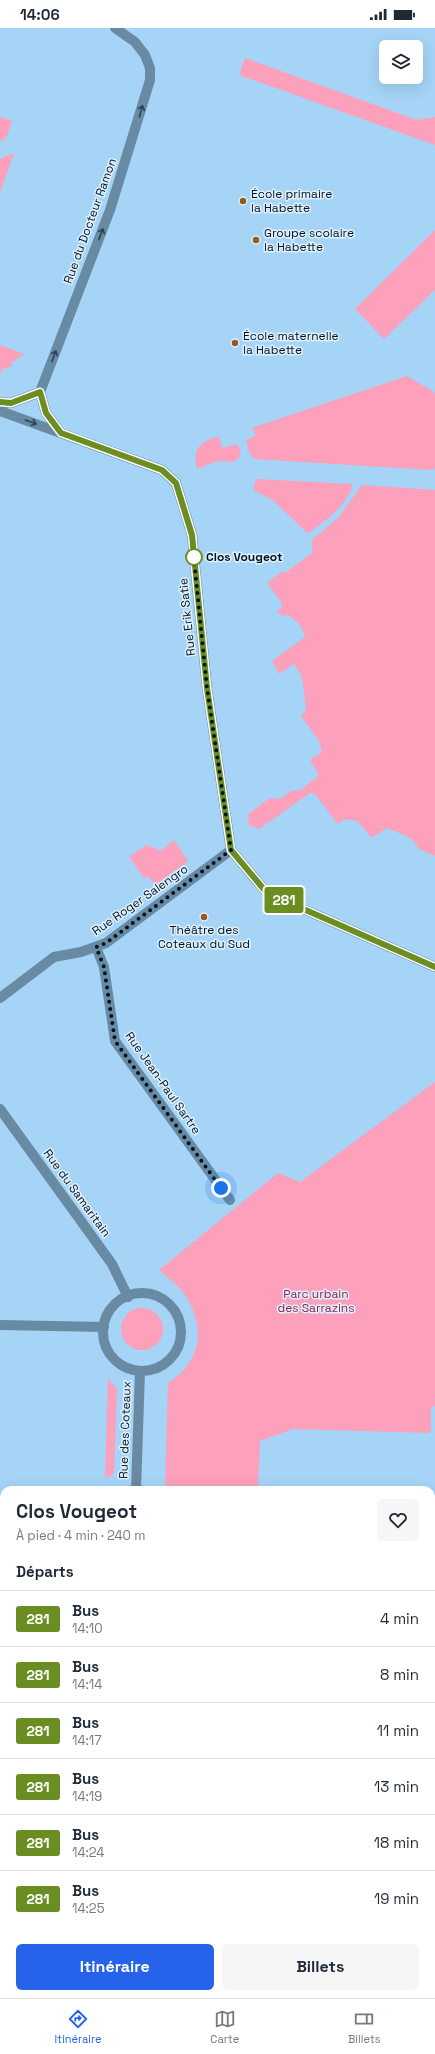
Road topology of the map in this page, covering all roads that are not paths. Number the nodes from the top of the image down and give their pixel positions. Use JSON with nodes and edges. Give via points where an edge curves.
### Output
{"nodes":[{"id":1,"x":115,"y":28,"type":"edge"},
{"id":2,"x":40,"y":392,"type":"junction"},
{"id":3,"x":0,"y":402,"type":"edge"},
{"id":4,"x":0,"y":411,"type":"edge"},
{"id":5,"x":61,"y":433,"type":"junction"},
{"id":6,"x":231,"y":850,"type":"junction"},
{"id":7,"x":96,"y":947,"type":"junction"},
{"id":8,"x":435,"y":967,"type":"edge"},
{"id":9,"x":0,"y":998,"type":"edge"},
{"id":10,"x":0,"y":1109,"type":"edge"},
{"id":11,"x":230,"y":1200,"type":"dead end"},
{"id":12,"x":128,"y":1297,"type":"junction"},
{"id":13,"x":0,"y":1325,"type":"edge"},
{"id":14,"x":104,"y":1327,"type":"junction"},
{"id":15,"x":140,"y":1371,"type":"junction"},
{"id":16,"x":136,"y":1486,"type":"edge"}],
"edges":[{"from":2,"to":1,"type":"street","name":"Rue du Docteur Ramon","one_way":true,"via":[[110,210],[150,80],[150,68],[145,55],[135,42]]},
{"from":2,"to":3,"type":"street","via":[[11,403]]},
{"from":2,"to":5,"type":"street","via":[[46,413]]},
{"from":4,"to":5,"type":"street","name":"Rue Erik Satie","one_way":true},
{"from":5,"to":6,"type":"street","name":"Rue Erik Satie","via":[[162,470],[176,483],[192,535],[207,688]]},
{"from":6,"to":7,"type":"street","name":"Rue Roger Salengro","via":[[106,943]]},
{"from":6,"to":8,"type":"street","via":[[267,893]]},
{"from":7,"to":9,"type":"street","name":"Rue Roger Salengro","via":[[54,957]]},
{"from":7,"to":11,"type":"street","name":"Rue Jean-Paul Sartre","via":[[104,967],[115,1041]]},
{"from":10,"to":12,"type":"street","name":"Rue du Samaritain","via":[[112,1264]]},
{"from":12,"to":14,"type":"street","via":[[116,1304],[108,1315]]},
{"from":12,"to":15,"type":"street","via":[[152,1295],[164,1300],[173,1308],[181,1332],[174,1356],[153,1370]]},
{"from":13,"to":14,"type":"street"},
{"from":14,"to":15,"type":"street","via":[[104,1340],[117,1362]]},
{"from":15,"to":16,"type":"street","name":"Rue des Coteaux"}]}
